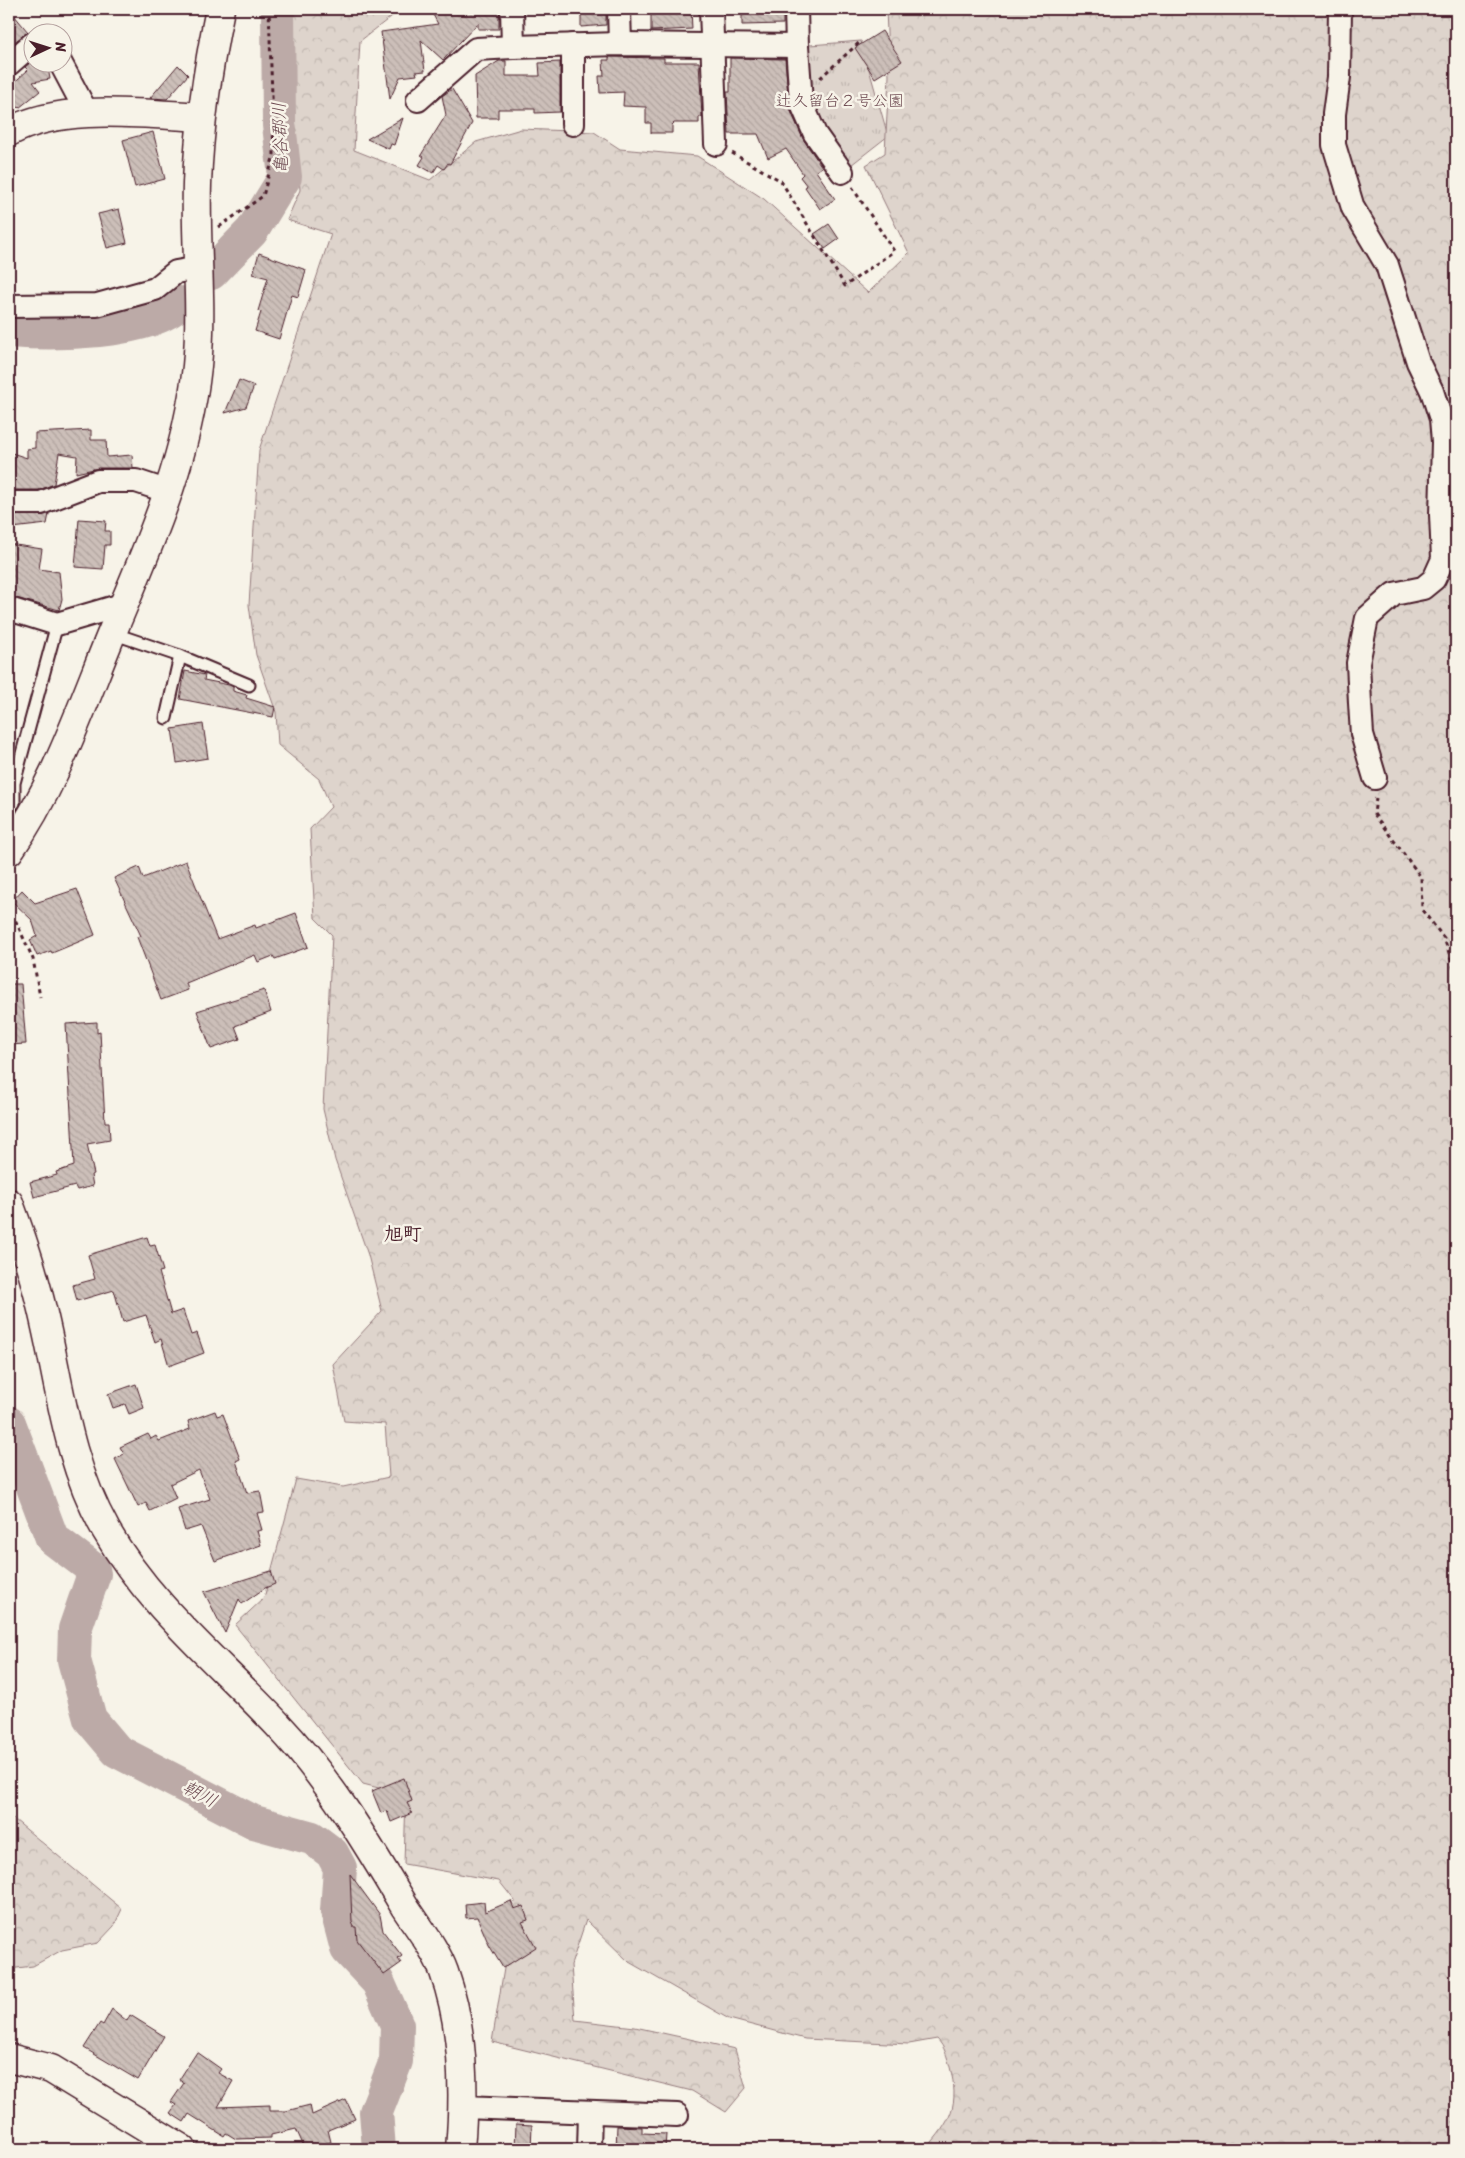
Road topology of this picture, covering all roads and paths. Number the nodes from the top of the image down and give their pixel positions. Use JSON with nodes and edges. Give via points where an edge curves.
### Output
{"nodes":[{"id":1,"x":220,"y":9,"type":"edge"},
{"id":2,"x":269,"y":9,"type":"edge"},
{"id":3,"x":512,"y":9,"type":"edge"},
{"id":4,"x":619,"y":9,"type":"edge"},
{"id":5,"x":710,"y":9,"type":"edge"},
{"id":6,"x":796,"y":9,"type":"edge"},
{"id":7,"x":1340,"y":9,"type":"edge"},
{"id":8,"x":861,"y":41,"type":"dead end"},
{"id":9,"x":620,"y":44,"type":"junction"},
{"id":10,"x":573,"y":45,"type":"junction"},
{"id":11,"x":513,"y":46,"type":"junction"},
{"id":12,"x":711,"y":46,"type":"junction"},
{"id":13,"x":797,"y":46,"type":"junction"},
{"id":14,"x":22,"y":53,"type":"edge"},
{"id":15,"x":9,"y":64,"type":"edge"},
{"id":16,"x":65,"y":72,"type":"edge"},
{"id":17,"x":800,"y":95,"type":"junction"},
{"id":18,"x":418,"y":100,"type":"dead end"},
{"id":19,"x":87,"y":113,"type":"junction"},
{"id":20,"x":201,"y":117,"type":"junction"},
{"id":21,"x":573,"y":124,"type":"dead end"},
{"id":22,"x":9,"y":132,"type":"edge"},
{"id":23,"x":716,"y":144,"type":"joint"},
{"id":24,"x":842,"y":172,"type":"joint"},
{"id":25,"x":198,"y":241,"type":"junction"},
{"id":26,"x":199,"y":268,"type":"junction"},
{"id":27,"x":9,"y":306,"type":"edge"},
{"id":28,"x":170,"y":492,"type":"junction"},
{"id":29,"x":9,"y":503,"type":"edge"},
{"id":30,"x":125,"y":604,"type":"junction"},
{"id":31,"x":9,"y":609,"type":"edge"},
{"id":32,"x":57,"y":624,"type":"junction"},
{"id":33,"x":112,"y":633,"type":"junction"},
{"id":34,"x":180,"y":656,"type":"junction"},
{"id":35,"x":248,"y":685,"type":"dead end"},
{"id":36,"x":166,"y":718,"type":"dead end"},
{"id":37,"x":1375,"y":778,"type":"joint"},
{"id":38,"x":14,"y":803,"type":"dead end"},
{"id":39,"x":9,"y":850,"type":"edge"},
{"id":40,"x":9,"y":906,"type":"edge"},
{"id":41,"x":1456,"y":974,"type":"edge"},
{"id":42,"x":40,"y":997,"type":"dead end"},
{"id":43,"x":9,"y":1203,"type":"edge"},
{"id":44,"x":9,"y":2058,"type":"edge"},
{"id":45,"x":463,"y":2107,"type":"junction"},
{"id":46,"x":590,"y":2113,"type":"junction"},
{"id":47,"x":676,"y":2115,"type":"dead end"},
{"id":48,"x":182,"y":2149,"type":"edge"},
{"id":49,"x":460,"y":2149,"type":"edge"},
{"id":50,"x":589,"y":2149,"type":"edge"}],
"edges":[{"from":1,"to":20,"type":"street"},
{"from":2,"to":25,"type":"path","via":[[274,154],[263,196]]},
{"from":3,"to":11,"type":"street"},
{"from":4,"to":9,"type":"street"},
{"from":5,"to":12,"type":"street"},
{"from":6,"to":13,"type":"street"},
{"from":7,"to":37,"type":"street","via":[[1334,145],[1353,208],[1387,265],[1418,362],[1432,391],[1444,442],[1443,552],[1434,579],[1423,588],[1394,594],[1367,618],[1364,628],[1358,663],[1362,734]]},
{"from":8,"to":17,"type":"path"},
{"from":9,"to":10,"type":"street"},
{"from":9,"to":12,"type":"street"},
{"from":10,"to":11,"type":"street"},
{"from":10,"to":21,"type":"street"},
{"from":11,"to":18,"type":"street","via":[[476,49]]},
{"from":12,"to":13,"type":"street"},
{"from":12,"to":23,"type":"street"},
{"from":13,"to":17,"type":"street"},
{"from":14,"to":15,"type":"street"},
{"from":16,"to":19,"type":"street"},
{"from":17,"to":24,"type":"street","via":[[815,134]]},
{"from":19,"to":20,"type":"street"},
{"from":19,"to":22,"type":"street","via":[[34,121]]},
{"from":20,"to":25,"type":"street"},
{"from":23,"to":24,"type":"path","via":[[781,181],[845,286],[894,251]]},
{"from":25,"to":26,"type":"street"},
{"from":26,"to":27,"type":"street","via":[[176,272],[155,290],[97,305]]},
{"from":26,"to":28,"type":"street","via":[[199,343],[194,392]]},
{"from":28,"to":29,"type":"street","via":[[136,481],[98,481],[41,503]]},
{"from":28,"to":30,"type":"street"},
{"from":30,"to":32,"type":"street"},
{"from":30,"to":33,"type":"street"},
{"from":31,"to":32,"type":"street"},
{"from":32,"to":38,"type":"lane","via":[[14,783]]},
{"from":33,"to":34,"type":"lane"},
{"from":33,"to":39,"type":"street","via":[[41,800]]},
{"from":34,"to":35,"type":"lane"},
{"from":34,"to":36,"type":"lane"},
{"from":37,"to":41,"type":"path","via":[[1374,814],[1421,877],[1422,910],[1444,938]]},
{"from":40,"to":42,"type":"path","via":[[34,959]]},
{"from":43,"to":45,"type":"street","via":[[37,1287],[70,1446],[94,1506],[124,1560],[148,1592],[278,1725],[320,1773],[371,1850],[443,1969],[455,2010]]},
{"from":44,"to":48,"type":"street","via":[[50,2069]]},
{"from":45,"to":46,"type":"street"},
{"from":45,"to":49,"type":"street"},
{"from":46,"to":47,"type":"street"},
{"from":46,"to":50,"type":"street"}]}
